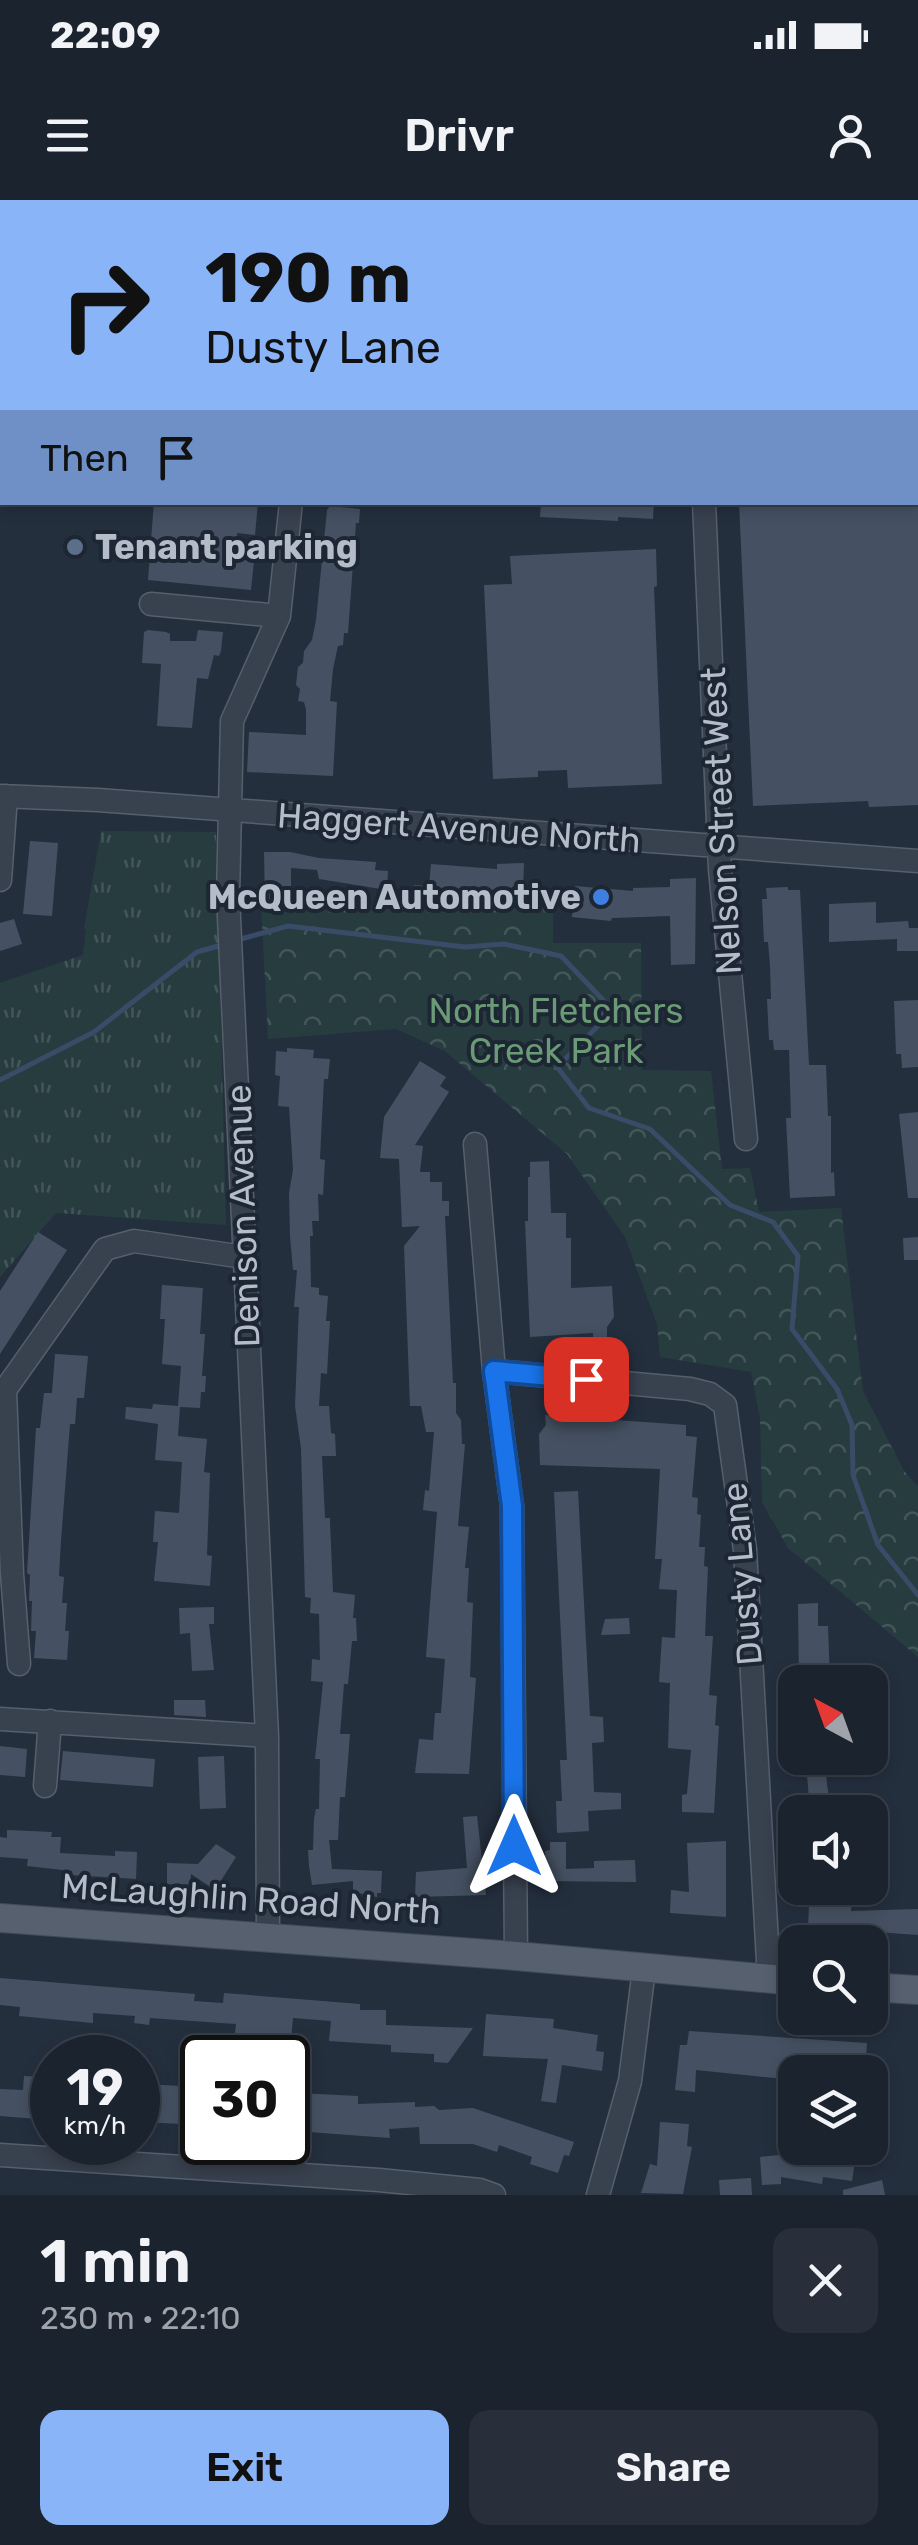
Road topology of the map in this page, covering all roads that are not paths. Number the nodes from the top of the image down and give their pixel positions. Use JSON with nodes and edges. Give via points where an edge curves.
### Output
{"nodes":[{"id":1,"x":290,"y":505,"type":"edge"},
{"id":2,"x":704,"y":505,"type":"edge"},
{"id":3,"x":151,"y":604,"type":"dead end"},
{"id":4,"x":279,"y":616,"type":"junction"},
{"id":5,"x":3,"y":796,"type":"edge"},
{"id":6,"x":229,"y":812,"type":"junction"},
{"id":7,"x":720,"y":848,"type":"junction"},
{"id":8,"x":918,"y":862,"type":"edge"},
{"id":9,"x":0,"y":880,"type":"edge"},
{"id":10,"x":746,"y":1139,"type":"dead end"},
{"id":11,"x":475,"y":1144,"type":"dead end"},
{"id":12,"x":244,"y":1256,"type":"junction"},
{"id":13,"x":494,"y":1371,"type":"junction"},
{"id":14,"x":2,"y":1390,"type":"edge"},
{"id":15,"x":6,"y":1574,"type":"edge"},
{"id":16,"x":19,"y":1664,"type":"dead end"},
{"id":17,"x":0,"y":1719,"type":"edge"},
{"id":18,"x":50,"y":1721,"type":"junction"},
{"id":19,"x":267,"y":1736,"type":"junction"},
{"id":20,"x":45,"y":1786,"type":"dead end"},
{"id":21,"x":0,"y":1918,"type":"edge"},
{"id":22,"x":778,"y":1934,"type":"edge"},
{"id":23,"x":268,"y":1939,"type":"junction"},
{"id":24,"x":516,"y":1956,"type":"junction"},
{"id":25,"x":644,"y":1968,"type":"junction"},
{"id":26,"x":778,"y":1980,"type":"edge"},
{"id":27,"x":888,"y":1988,"type":"edge"},
{"id":28,"x":918,"y":1990,"type":"edge"},
{"id":29,"x":0,"y":2155,"type":"edge"},
{"id":30,"x":369,"y":2187,"type":"edge"},
{"id":31,"x":494,"y":2195,"type":"edge"},
{"id":32,"x":598,"y":2195,"type":"edge"}],
"edges":[{"from":1,"to":4,"type":"street","name":"Denison Avenue"},
{"from":2,"to":7,"type":"street","name":"Nelson Street West"},
{"from":3,"to":4,"type":"street"},
{"from":4,"to":6,"type":"street","name":"Denison Avenue","via":[[232,722]]},
{"from":5,"to":6,"type":"street","name":"Haggert Avenue North"},
{"from":5,"to":9,"type":"street"},
{"from":6,"to":7,"type":"street","name":"Haggert Avenue North"},
{"from":6,"to":12,"type":"street","name":"Denison Avenue"},
{"from":7,"to":8,"type":"street","name":"Haggert Avenue North"},
{"from":7,"to":10,"type":"street","name":"Nelson Street West"},
{"from":11,"to":13,"type":"street"},
{"from":12,"to":14,"type":"street","via":[[134,1241],[105,1249]]},
{"from":12,"to":19,"type":"street","name":"Denison Avenue"},
{"from":13,"to":22,"type":"street","name":"Dusty Lane","via":[[690,1389],[725,1405],[745,1550]]},
{"from":13,"to":24,"type":"street","via":[[512,1506]]},
{"from":14,"to":15,"type":"street"},
{"from":15,"to":16,"type":"street"},
{"from":17,"to":18,"type":"street"},
{"from":18,"to":19,"type":"street"},
{"from":18,"to":20,"type":"street"},
{"from":19,"to":23,"type":"street","name":"Denison Avenue"},
{"from":21,"to":23,"type":"main road","name":"McLaughlin Road North"},
{"from":23,"to":24,"type":"main road","name":"McLaughlin Road North"},
{"from":24,"to":25,"type":"main road","name":"McLaughlin Road North"},
{"from":25,"to":26,"type":"main road","name":"McLaughlin Road North"},
{"from":25,"to":32,"type":"street","via":[[630,2080]]},
{"from":27,"to":28,"type":"main road"},
{"from":29,"to":30,"type":"street"},
{"from":30,"to":31,"type":"street"}]}
